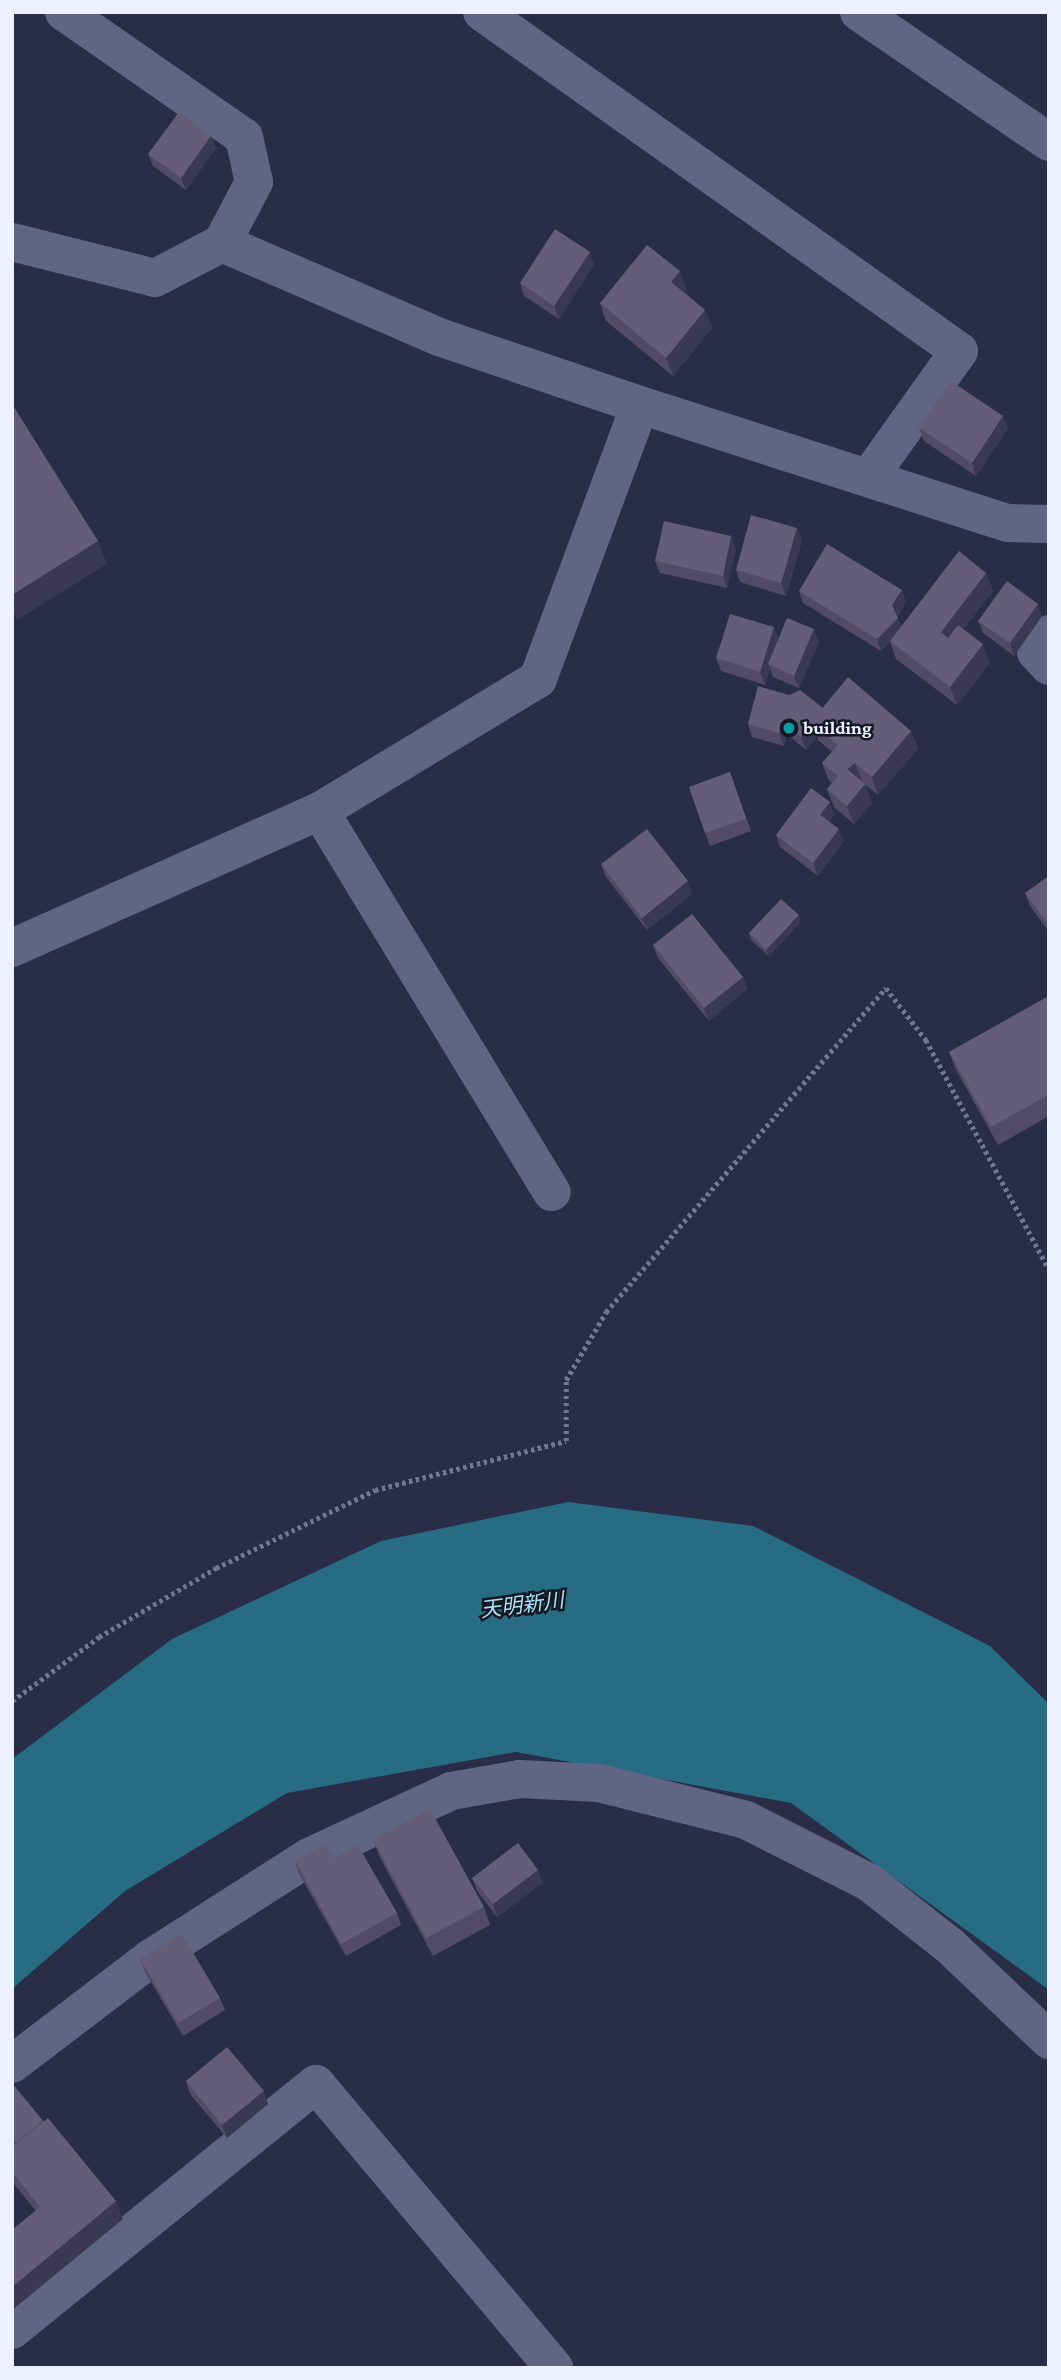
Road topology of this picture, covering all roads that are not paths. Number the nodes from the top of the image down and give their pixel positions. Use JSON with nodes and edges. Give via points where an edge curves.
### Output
{"nodes":[{"id":1,"x":64,"y":12,"type":"edge"},
{"id":2,"x":482,"y":12,"type":"edge"},
{"id":3,"x":859,"y":12,"type":"edge"},
{"id":4,"x":1049,"y":142,"type":"edge"},
{"id":5,"x":12,"y":242,"type":"edge"},
{"id":6,"x":222,"y":243,"type":"junction"},
{"id":7,"x":640,"y":405,"type":"junction"},
{"id":8,"x":869,"y":477,"type":"junction"},
{"id":9,"x":1049,"y":524,"type":"edge"},
{"id":10,"x":1049,"y":634,"type":"edge"},
{"id":11,"x":1049,"y":666,"type":"edge"},
{"id":12,"x":320,"y":811,"type":"junction"},
{"id":13,"x":12,"y":948,"type":"edge"},
{"id":14,"x":552,"y":1192,"type":"dead end"},
{"id":15,"x":1049,"y":2040,"type":"edge"},
{"id":16,"x":12,"y":2064,"type":"edge"},
{"id":17,"x":12,"y":2330,"type":"edge"},
{"id":18,"x":554,"y":2368,"type":"edge"}],
"edges":[{"from":1,"to":6,"type":"street","via":[[244,137],[254,182]]},
{"from":2,"to":8,"type":"street","via":[[959,351]]},
{"from":3,"to":4,"type":"street"},
{"from":5,"to":6,"type":"street","via":[[155,278]]},
{"from":6,"to":7,"type":"street","via":[[439,337]]},
{"from":7,"to":8,"type":"street"},
{"from":7,"to":12,"type":"street","via":[[538,678]]},
{"from":8,"to":9,"type":"street","via":[[1008,523]]},
{"from":10,"to":11,"type":"street","via":[[1037,652]]},
{"from":12,"to":13,"type":"street"},
{"from":12,"to":14,"type":"street"},
{"from":15,"to":16,"type":"street","via":[[950,1946],[870,1883],[746,1820],[598,1783],[520,1779],[451,1791],[309,1857],[151,1958]]},
{"from":17,"to":18,"type":"street","via":[[316,2084]]}]}
